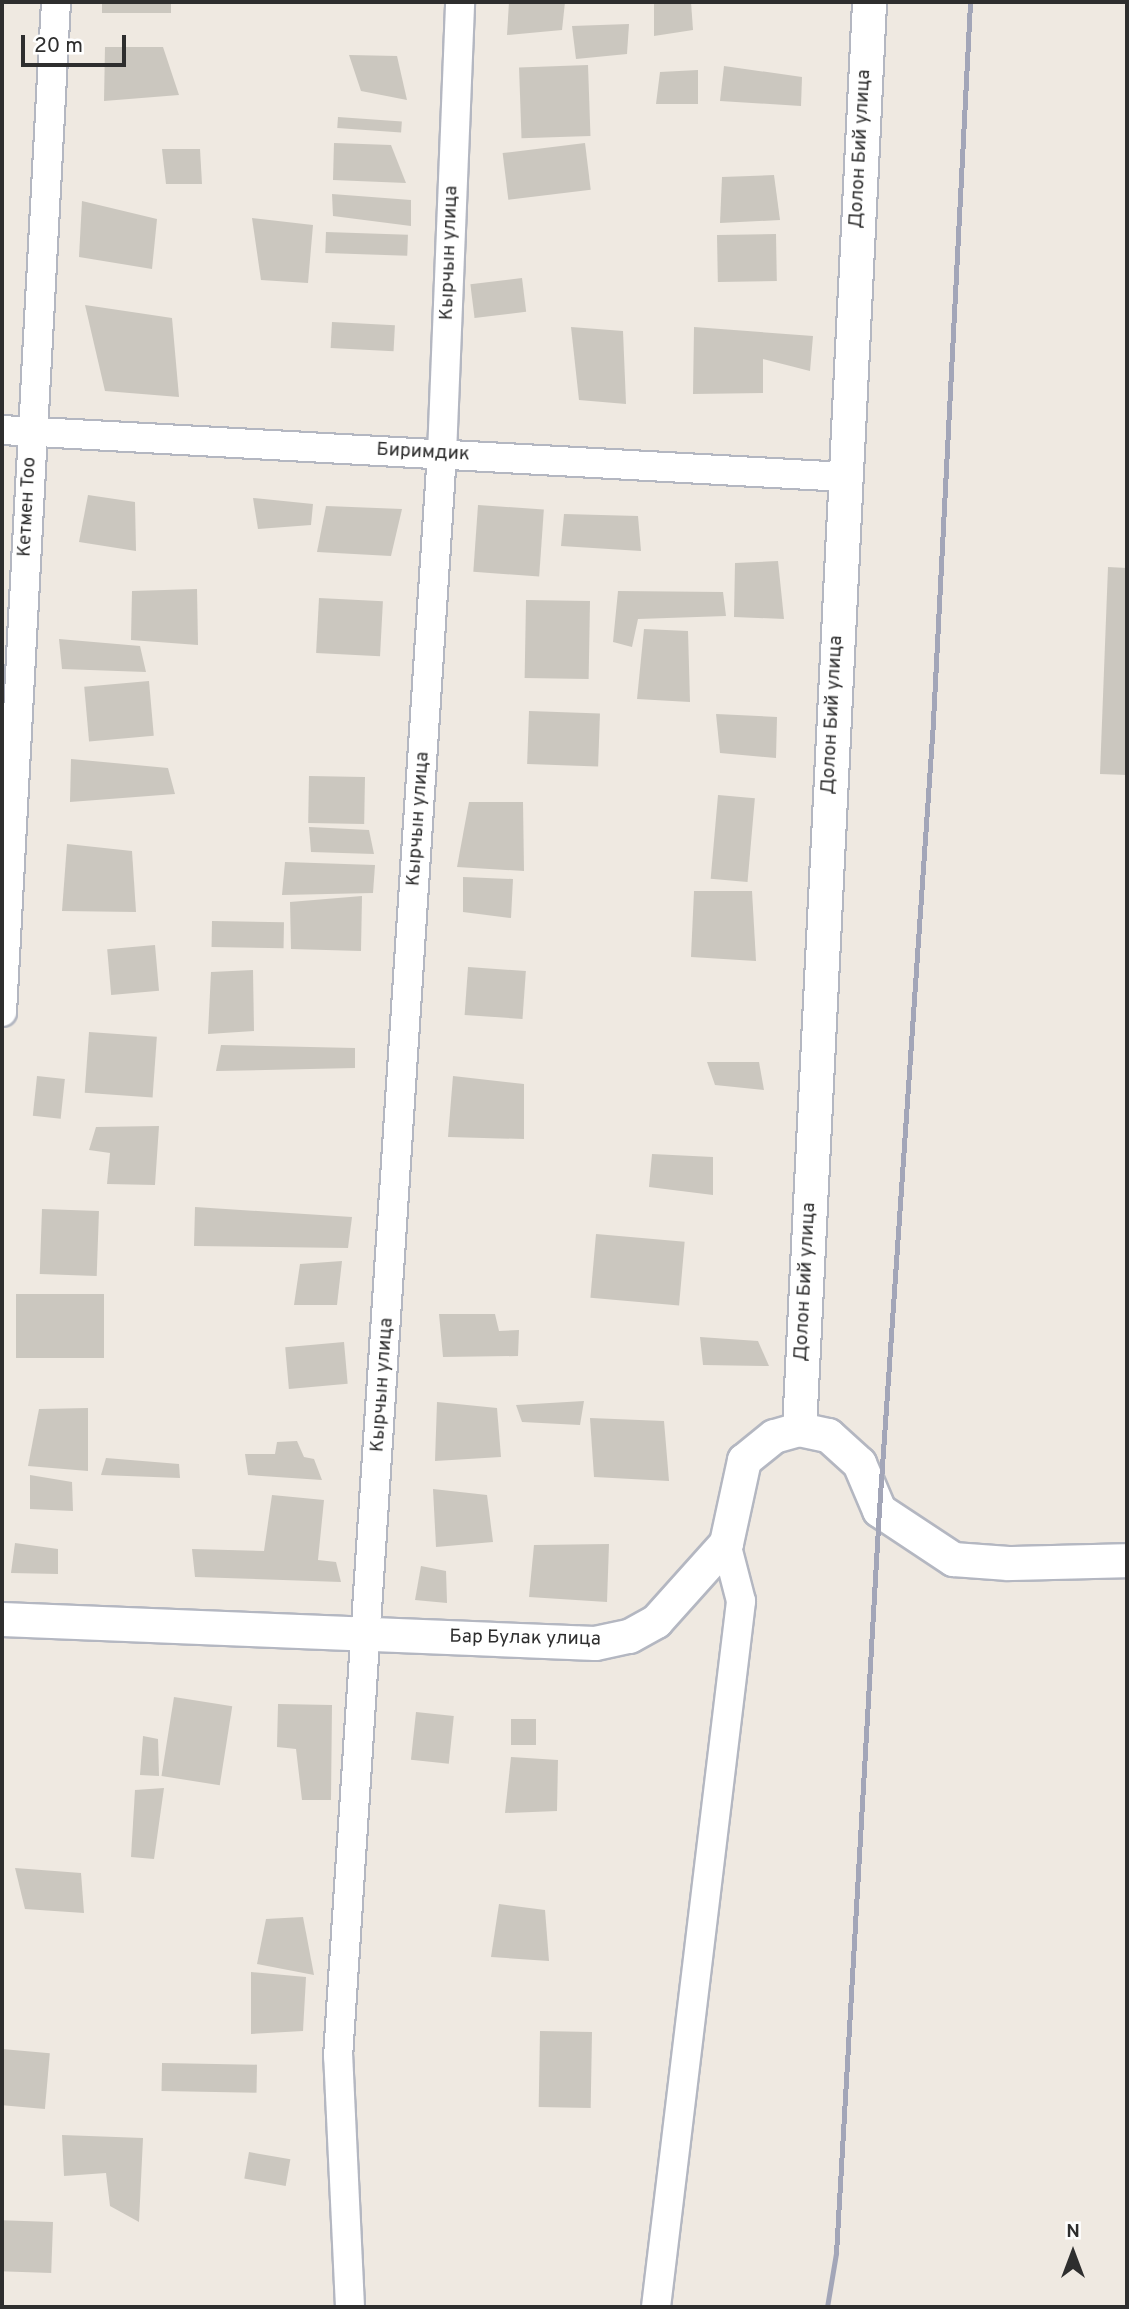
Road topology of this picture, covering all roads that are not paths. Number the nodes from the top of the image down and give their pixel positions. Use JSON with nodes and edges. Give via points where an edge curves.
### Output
{"nodes":[{"id":1,"x":56,"y":2,"type":"edge"},
{"id":2,"x":460,"y":2,"type":"edge"},
{"id":3,"x":869,"y":2,"type":"edge"},
{"id":4,"x":2,"y":430,"type":"edge"},
{"id":5,"x":32,"y":432,"type":"junction"},
{"id":6,"x":442,"y":454,"type":"junction"},
{"id":7,"x":844,"y":477,"type":"junction"},
{"id":8,"x":2,"y":1012,"type":"edge"},
{"id":9,"x":799,"y":1429,"type":"junction"},
{"id":10,"x":726,"y":1543,"type":"junction"},
{"id":11,"x":1127,"y":1560,"type":"edge"},
{"id":12,"x":2,"y":1619,"type":"edge"},
{"id":13,"x":366,"y":1636,"type":"junction"},
{"id":14,"x":350,"y":2307,"type":"edge"},
{"id":15,"x":656,"y":2307,"type":"edge"}],
"edges":[{"from":1,"to":5,"type":"street","name":"Кетмен Тоо"},
{"from":2,"to":6,"type":"street","name":"Кырчын улица"},
{"from":3,"to":7,"type":"street","name":"Долон Бий улица"},
{"from":4,"to":5,"type":"street","name":"Биримдик"},
{"from":5,"to":6,"type":"street","name":"Биримдик"},
{"from":5,"to":8,"type":"street","name":"Кетмен Тоо"},
{"from":6,"to":7,"type":"street","name":"Биримдик"},
{"from":6,"to":13,"type":"street","name":"Кырчын улица"},
{"from":7,"to":9,"type":"street","name":"Долон Бий улица"},
{"from":9,"to":10,"type":"street","name":"Бар Булак улица","via":[[774,1436],[744,1460]]},
{"from":9,"to":11,"type":"street","via":[[828,1434],[859,1462],[879,1510],[953,1559],[1008,1563]]},
{"from":10,"to":13,"type":"street","name":"Бар Булак улица","via":[[656,1621],[629,1636],[595,1643]]},
{"from":10,"to":15,"type":"street","via":[[741,1601]]},
{"from":12,"to":13,"type":"street","name":"Бар Булак улица"},
{"from":13,"to":14,"type":"street","name":"Кырчын улица","via":[[338,2057]]}]}
